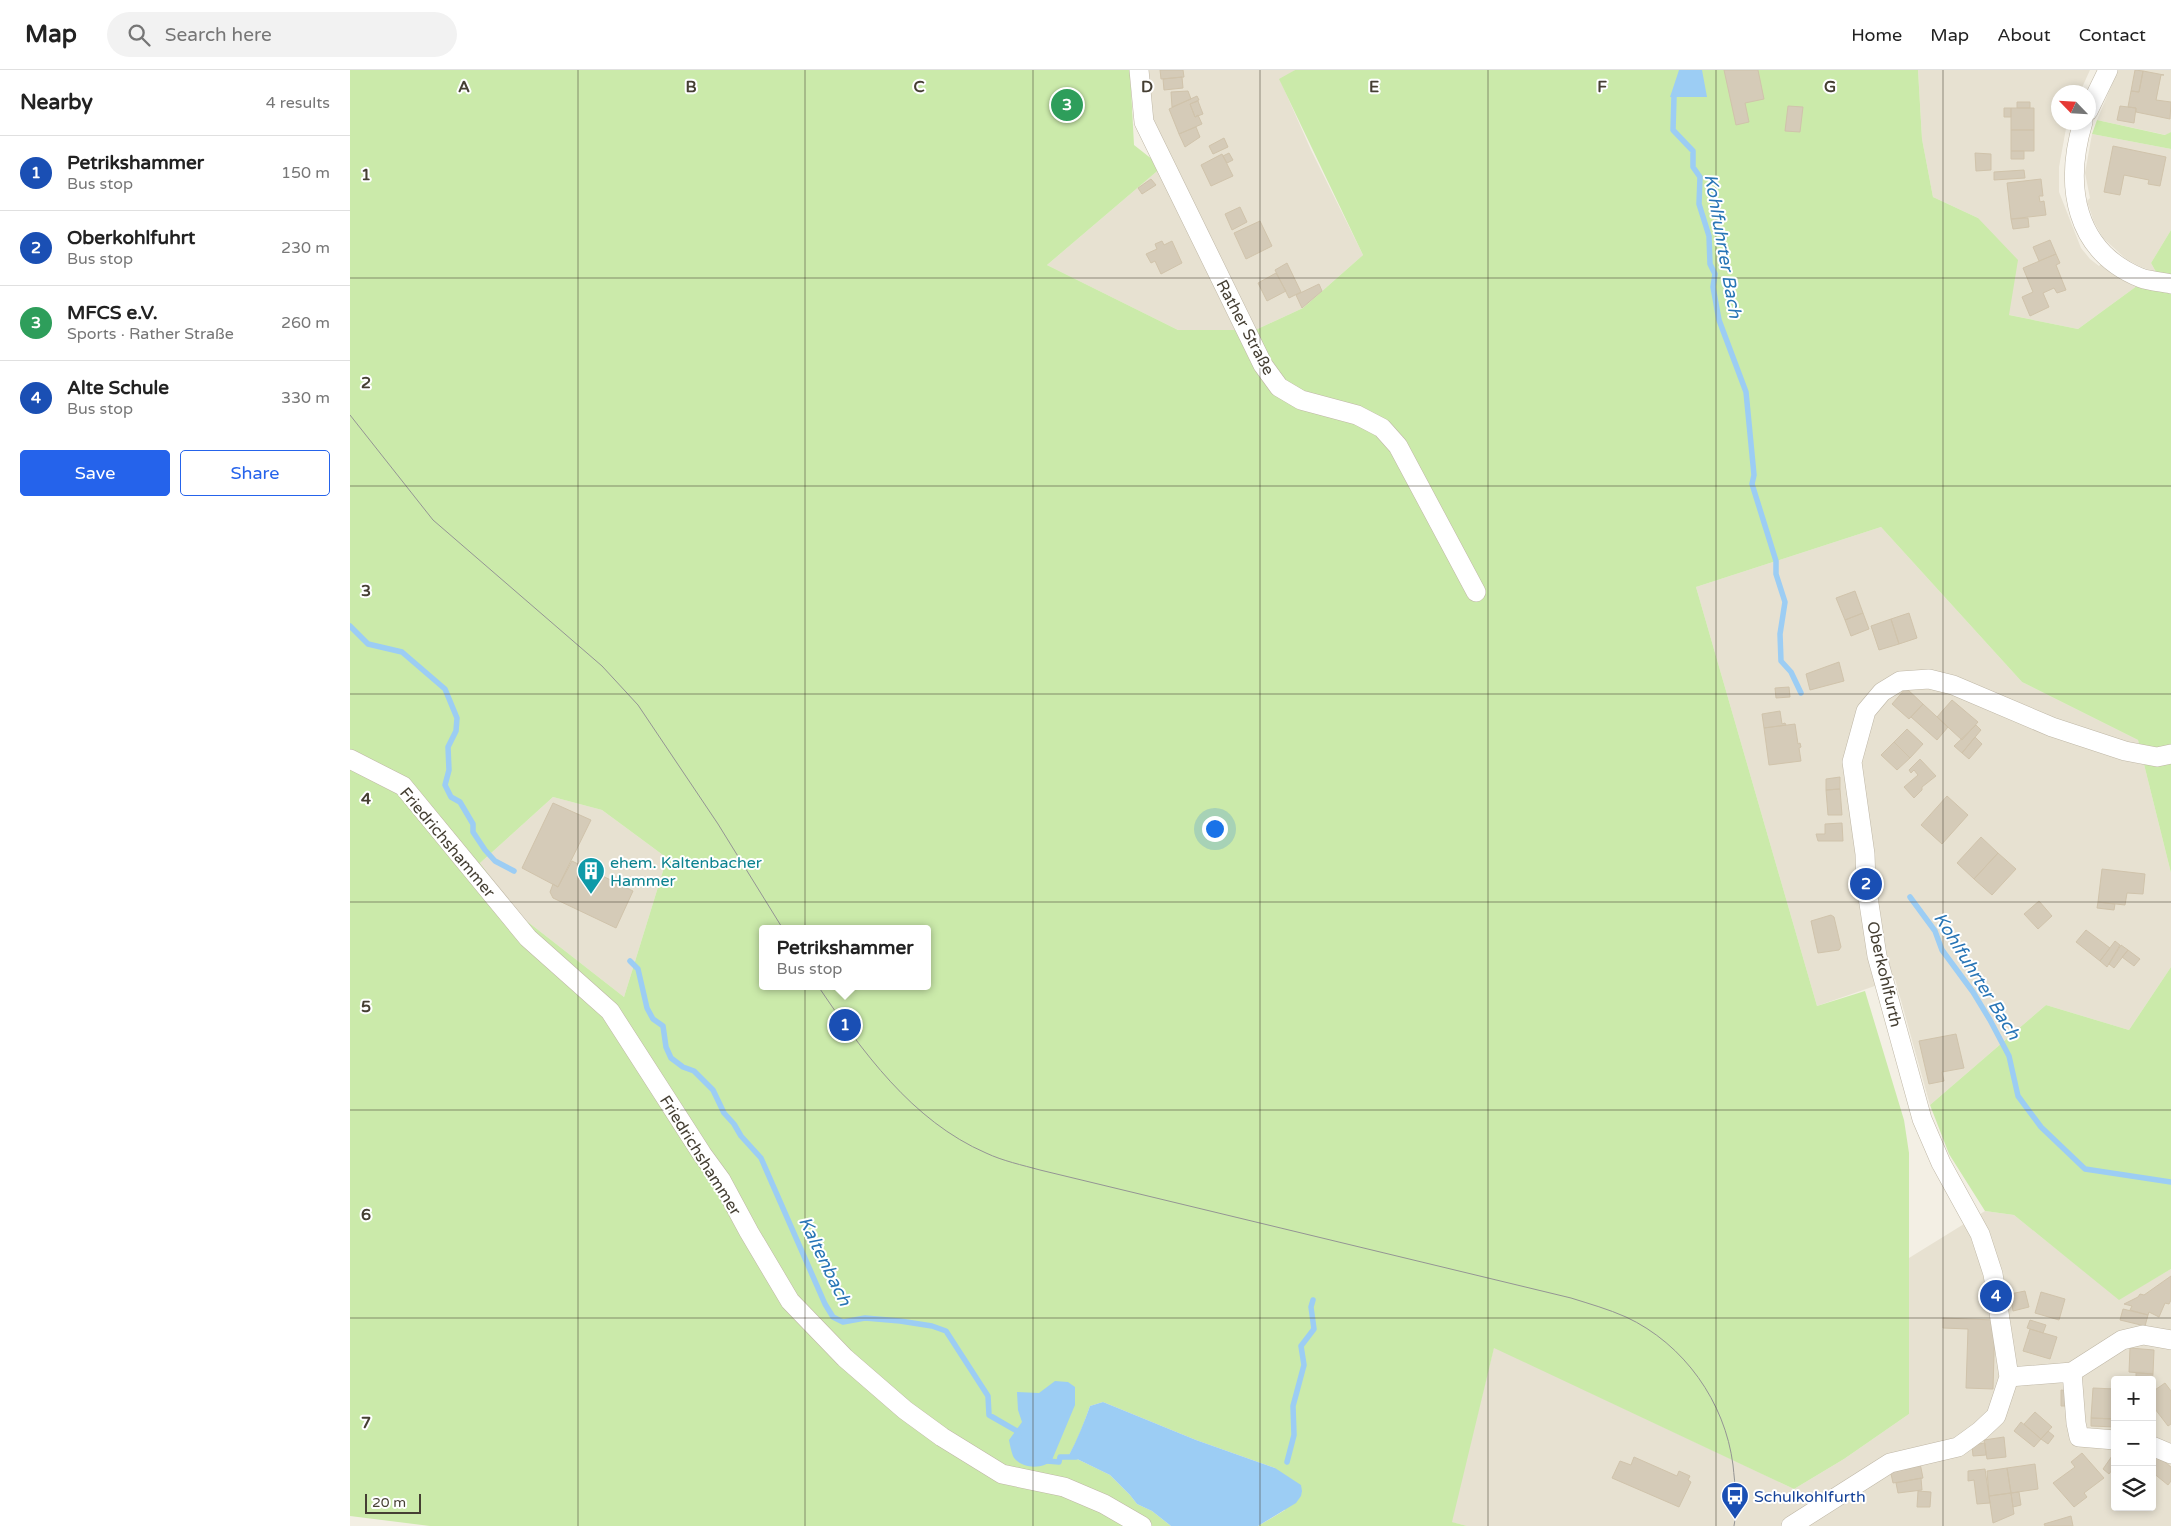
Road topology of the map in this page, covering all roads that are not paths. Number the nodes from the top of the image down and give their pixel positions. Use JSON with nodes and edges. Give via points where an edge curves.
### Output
{"nodes":[{"id":1,"x":1139,"y":70,"type":"edge"},
{"id":2,"x":2108,"y":70,"type":"edge"},
{"id":3,"x":2096,"y":95,"type":"edge"},
{"id":4,"x":2081,"y":130,"type":"edge"},
{"id":5,"x":2171,"y":284,"type":"edge"},
{"id":6,"x":1476,"y":592,"type":"dead end"},
{"id":7,"x":2171,"y":754,"type":"edge"},
{"id":8,"x":350,"y":759,"type":"edge"},
{"id":9,"x":2171,"y":1340,"type":"edge"},
{"id":10,"x":2072,"y":1372,"type":"junction"},
{"id":11,"x":2009,"y":1377,"type":"junction"},
{"id":12,"x":2111,"y":1440,"type":"edge"},
{"id":13,"x":2156,"y":1448,"type":"edge"},
{"id":14,"x":2171,"y":1454,"type":"edge"},
{"id":15,"x":1142,"y":1526,"type":"edge"},
{"id":16,"x":1790,"y":1526,"type":"edge"}],
"edges":[{"from":1,"to":6,"type":"street","name":"Rather Straße","via":[[1144,122],[1263,365],[1279,387],[1301,400],[1357,415],[1382,428],[1398,446]]},
{"from":2,"to":3,"type":"street"},
{"from":4,"to":5,"type":"street","via":[[2075,151],[2075,202],[2094,244],[2113,263],[2142,278]]},
{"from":7,"to":11,"type":"street","name":"Oberkohlfurth","via":[[2157,757],[2125,750],[2052,727],[1953,685],[1929,679],[1900,680],[1882,692],[1866,711],[1852,762],[1877,956],[1922,1119],[1980,1234],[1993,1274]]},
{"from":8,"to":15,"type":"street","name":"Friedrichshammer","via":[[403,786],[528,938],[610,1011],[722,1180],[790,1301],[845,1358],[905,1410],[1002,1474],[1064,1487],[1104,1504]]},
{"from":9,"to":10,"type":"street","via":[[2144,1335],[2122,1340]]},
{"from":10,"to":11,"type":"street"},
{"from":10,"to":12,"type":"street","via":[[2080,1437]]},
{"from":11,"to":16,"type":"street","via":[[1996,1416],[1958,1447],[1890,1463]]},
{"from":13,"to":14,"type":"street"}]}
